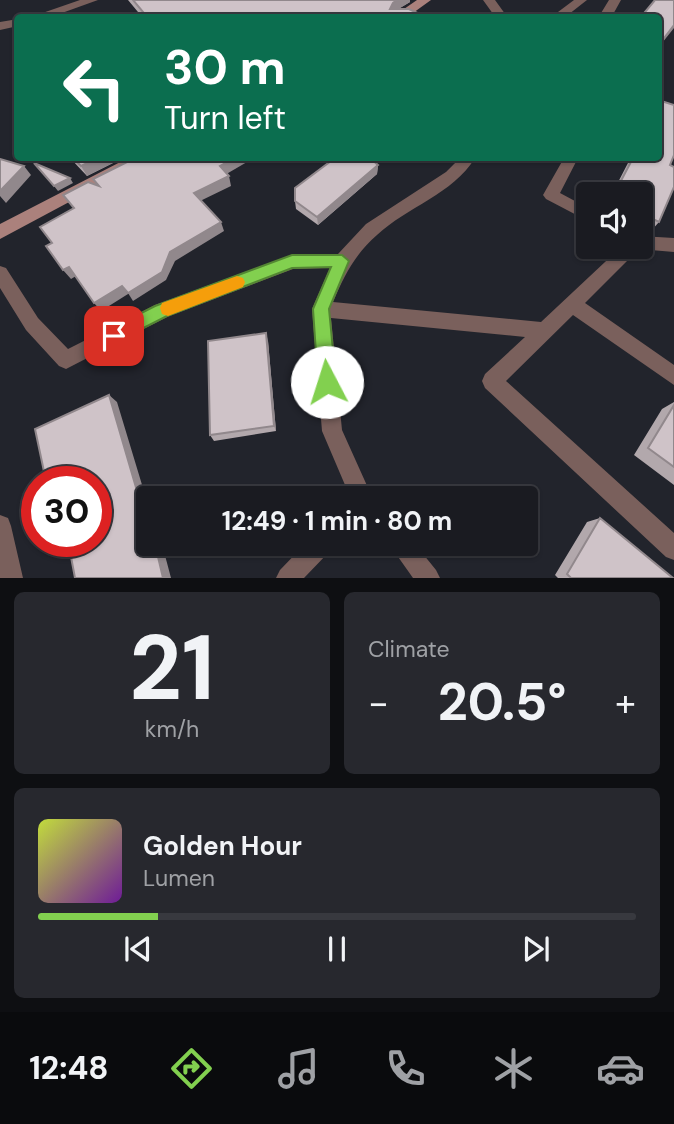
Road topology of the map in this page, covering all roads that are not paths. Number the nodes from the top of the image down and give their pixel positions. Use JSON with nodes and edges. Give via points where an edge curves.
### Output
{"nodes":[{"id":1,"x":92,"y":0,"type":"edge"},
{"id":2,"x":424,"y":0,"type":"edge"},
{"id":3,"x":581,"y":0,"type":"edge"},
{"id":4,"x":54,"y":14,"type":"edge"},
{"id":5,"x":403,"y":14,"type":"edge"},
{"id":6,"x":562,"y":14,"type":"edge"},
{"id":7,"x":133,"y":161,"type":"edge"},
{"id":8,"x":465,"y":161,"type":"edge"},
{"id":9,"x":569,"y":161,"type":"edge"},
{"id":10,"x":576,"y":209,"type":"edge"},
{"id":11,"x":0,"y":232,"type":"edge"},
{"id":12,"x":653,"y":244,"type":"edge"},
{"id":13,"x":674,"y":245,"type":"edge"},
{"id":14,"x":619,"y":259,"type":"edge"},
{"id":15,"x":342,"y":261,"type":"junction"},
{"id":16,"x":0,"y":273,"type":"edge"},
{"id":17,"x":572,"y":304,"type":"junction"},
{"id":18,"x":321,"y":309,"type":"junction"},
{"id":19,"x":544,"y":331,"type":"junction"},
{"id":20,"x":674,"y":376,"type":"edge"},
{"id":21,"x":356,"y":486,"type":"edge"},
{"id":22,"x":0,"y":526,"type":"edge"},
{"id":23,"x":674,"y":549,"type":"edge"},
{"id":24,"x":309,"y":556,"type":"edge"},
{"id":25,"x":410,"y":556,"type":"edge"},
{"id":26,"x":11,"y":578,"type":"edge"},
{"id":27,"x":288,"y":578,"type":"edge"},
{"id":28,"x":428,"y":578,"type":"edge"}],
"edges":[{"from":1,"to":4,"type":"street"},
{"from":2,"to":5,"type":"street"},
{"from":3,"to":6,"type":"street"},
{"from":7,"to":11,"type":"street"},
{"from":8,"to":15,"type":"street","via":[[452,176],[372,229]]},
{"from":9,"to":10,"type":"street","via":[[551,195]]},
{"from":12,"to":13,"type":"street"},
{"from":14,"to":17,"type":"street"},
{"from":15,"to":16,"type":"street","via":[[292,262],[161,311],[66,360],[32,324]]},
{"from":15,"to":18,"type":"street"},
{"from":17,"to":19,"type":"street"},
{"from":17,"to":20,"type":"street"},
{"from":18,"to":19,"type":"street"},
{"from":18,"to":21,"type":"street","via":[[332,431]]},
{"from":19,"to":23,"type":"street","via":[[492,381]]},
{"from":22,"to":26,"type":"street"},
{"from":24,"to":27,"type":"street"},
{"from":25,"to":28,"type":"street"}]}
